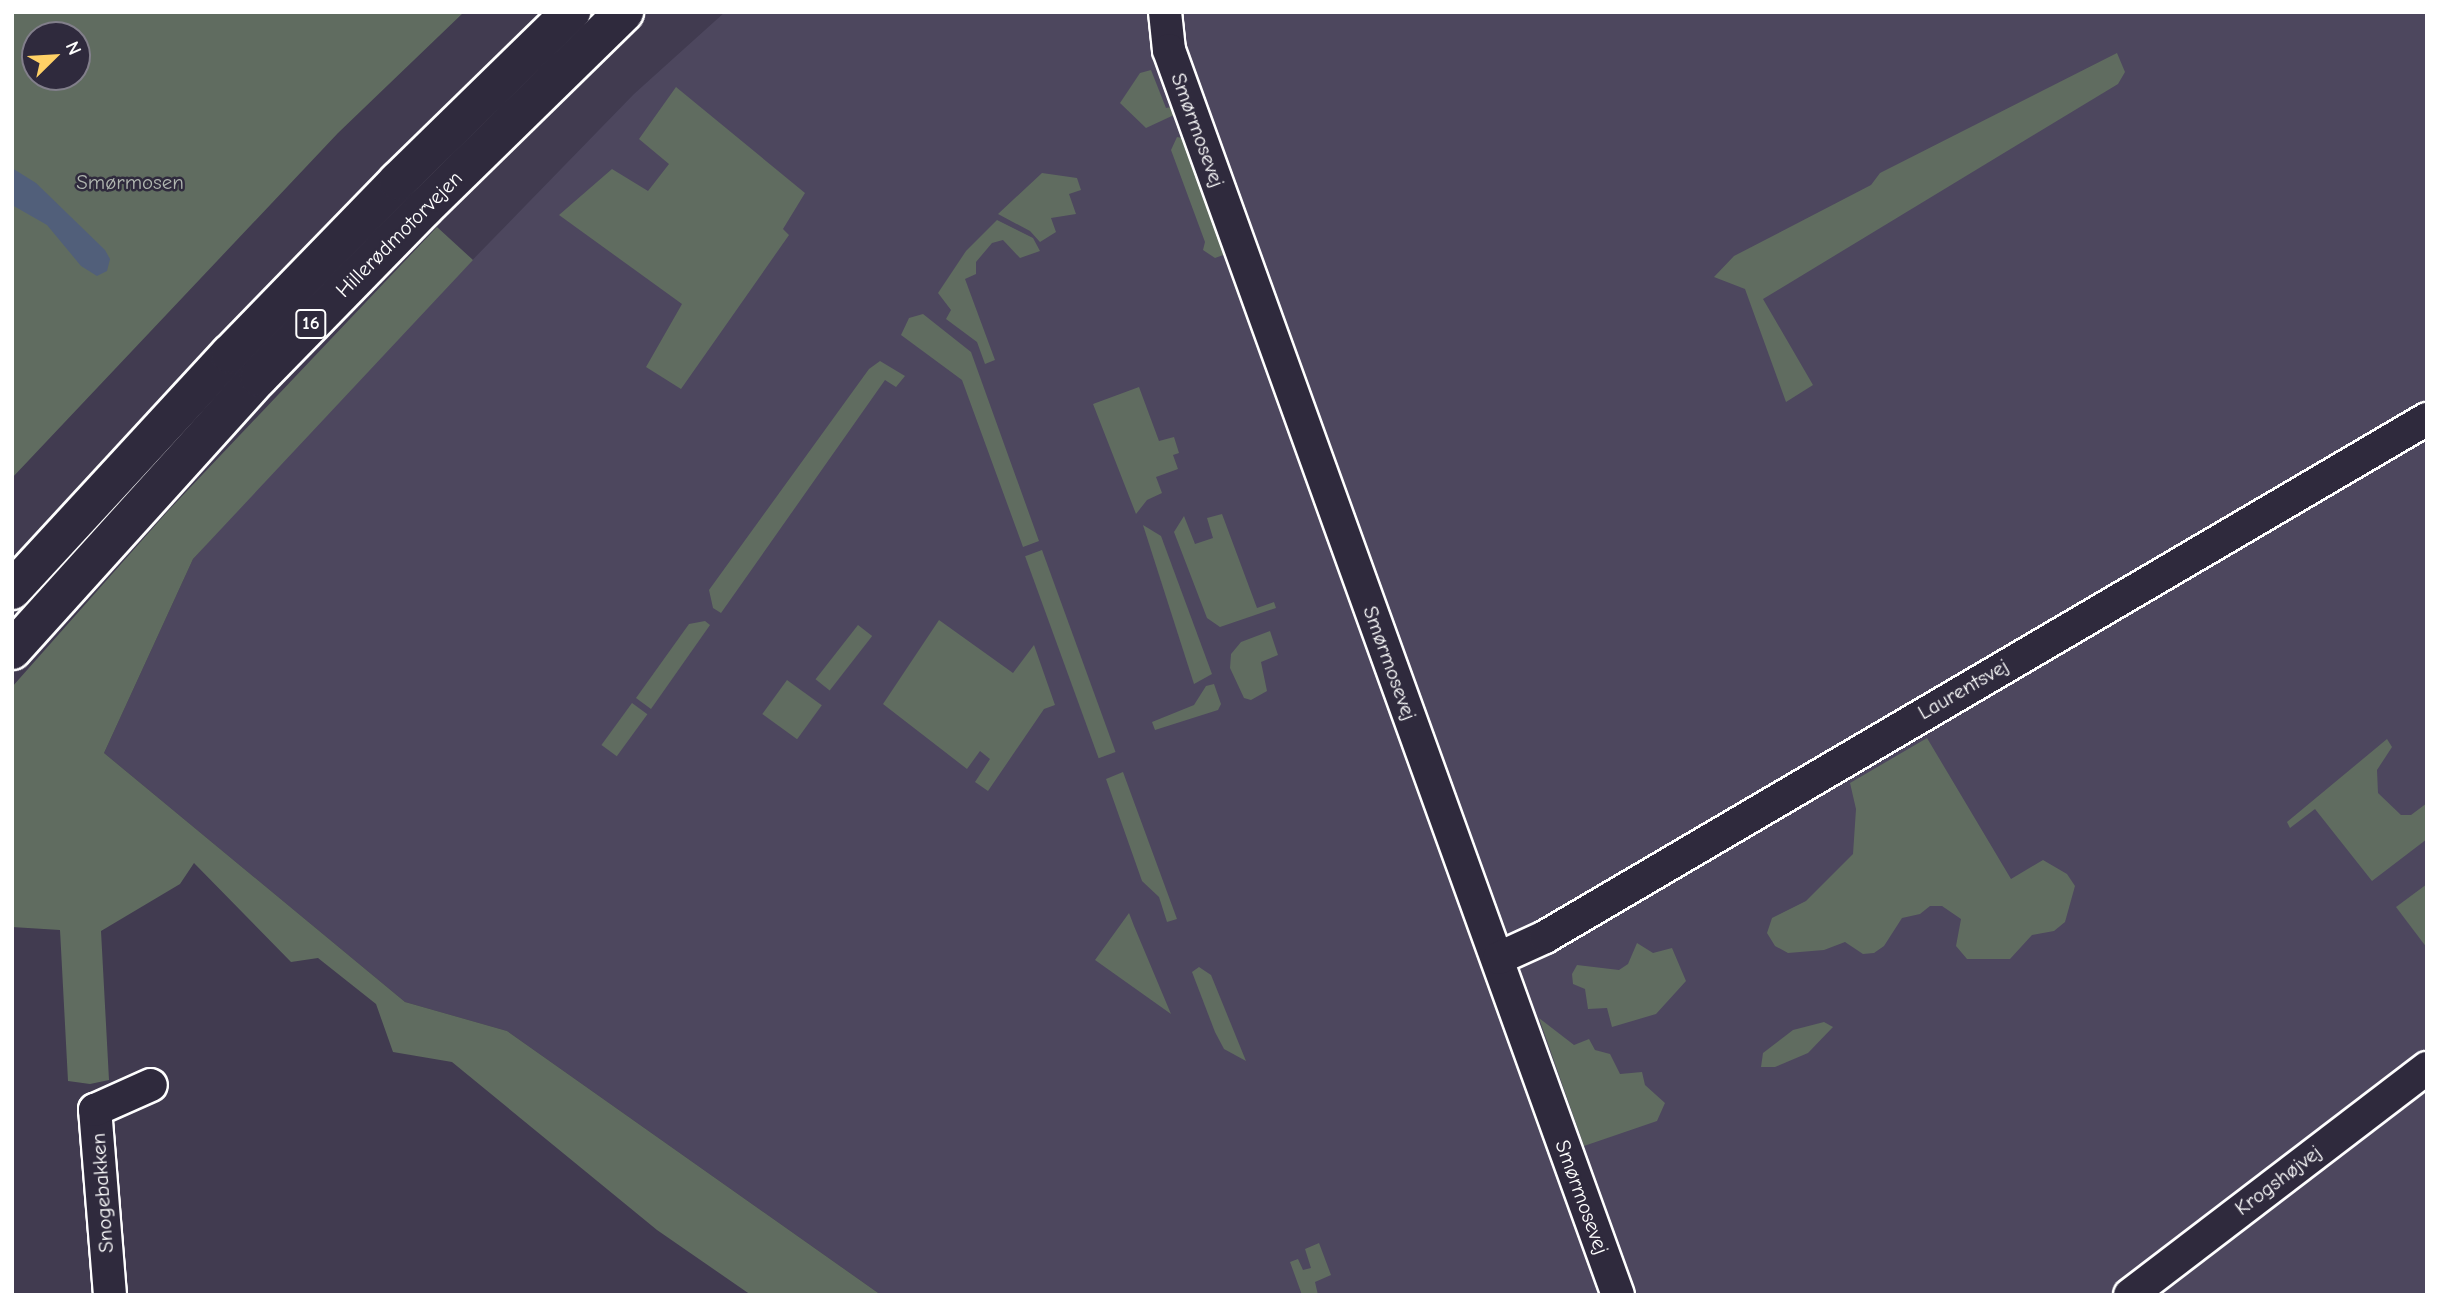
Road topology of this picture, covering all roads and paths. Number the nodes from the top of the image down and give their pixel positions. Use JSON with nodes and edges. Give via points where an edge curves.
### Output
{"nodes":[{"id":1,"x":571,"y":12,"type":"edge"},
{"id":2,"x":624,"y":12,"type":"edge"},
{"id":3,"x":1165,"y":22,"type":"edge"},
{"id":4,"x":2427,"y":419,"type":"edge"},
{"id":5,"x":12,"y":590,"type":"edge"},
{"id":6,"x":12,"y":650,"type":"edge"},
{"id":7,"x":1499,"y":958,"type":"junction"},
{"id":8,"x":2427,"y":1068,"type":"edge"},
{"id":9,"x":151,"y":1085,"type":"dead end"},
{"id":10,"x":110,"y":1295,"type":"edge"},
{"id":11,"x":1618,"y":1295,"type":"edge"},
{"id":12,"x":2130,"y":1295,"type":"edge"}],
"edges":[{"from":1,"to":5,"type":"highway","name":"Hillerødmotorvejen","number":"16","via":[[249,334]]},
{"from":2,"to":6,"type":"highway","name":"Hillerødmotorvejen","number":"16","via":[[259,377]]},
{"from":3,"to":7,"type":"street","name":"Smørmosevej"},
{"from":4,"to":7,"type":"street","name":"Laurentsvej","via":[[1545,937]]},
{"from":7,"to":11,"type":"street","name":"Smørmosevej"},
{"from":8,"to":12,"type":"street","name":"Krogshøjvej"},
{"from":9,"to":10,"type":"street","name":"Snogebakken","via":[[96,1110]]}]}
